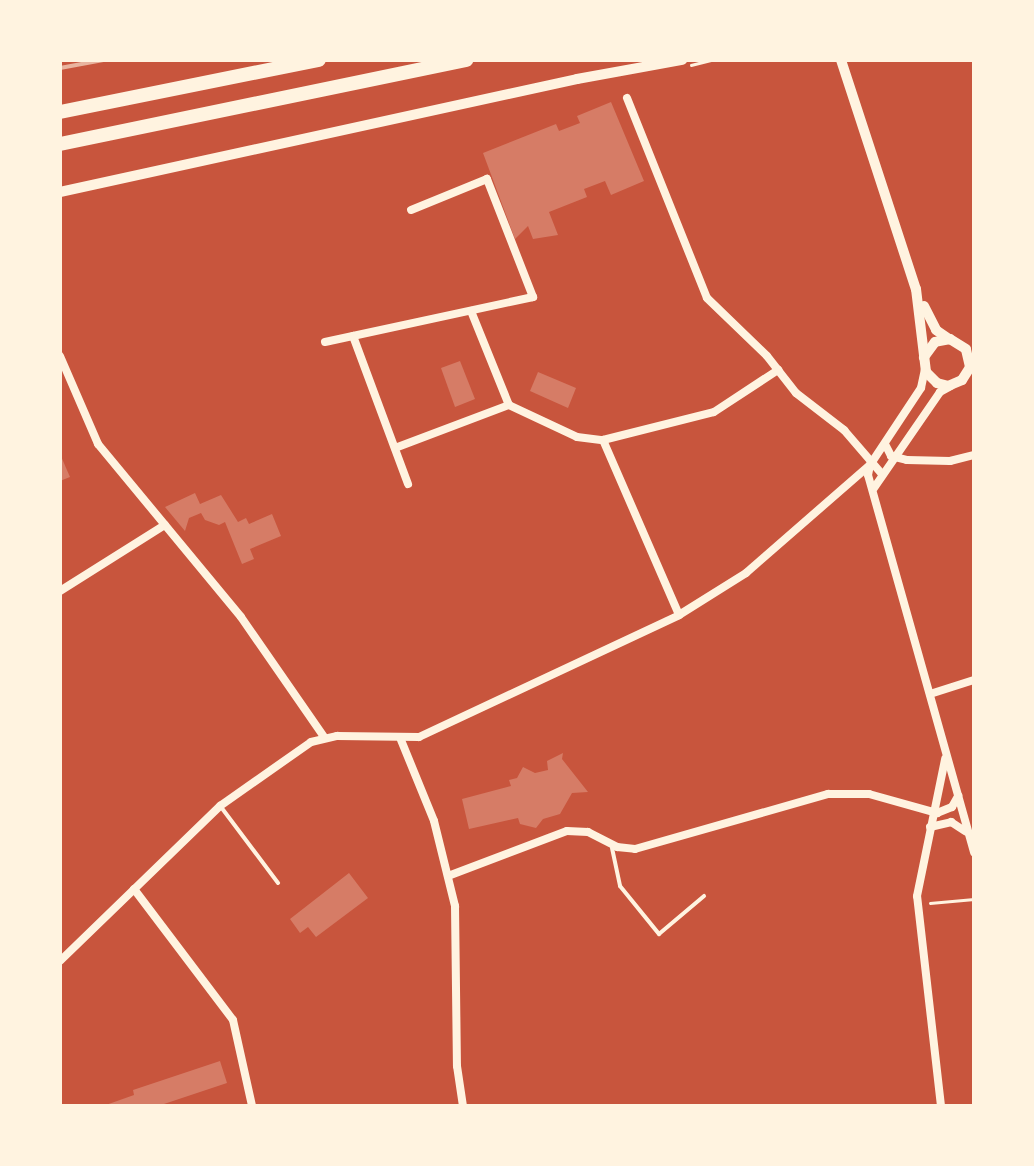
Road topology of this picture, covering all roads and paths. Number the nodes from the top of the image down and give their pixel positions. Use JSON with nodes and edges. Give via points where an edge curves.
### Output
{"nodes":[{"id":1,"x":319,"y":60,"type":"edge"},
{"id":2,"x":466,"y":60,"type":"edge"},
{"id":3,"x":666,"y":60,"type":"edge"},
{"id":4,"x":682,"y":60,"type":"edge"},
{"id":5,"x":841,"y":60,"type":"edge"},
{"id":6,"x":627,"y":98,"type":"dead end"},
{"id":7,"x":60,"y":112,"type":"edge"},
{"id":8,"x":60,"y":144,"type":"edge"},
{"id":9,"x":60,"y":195,"type":"edge"},
{"id":10,"x":411,"y":210,"type":"dead end"},
{"id":11,"x":916,"y":289,"type":"junction"},
{"id":12,"x":471,"y":311,"type":"junction"},
{"id":13,"x":352,"y":336,"type":"junction"},
{"id":14,"x":956,"y":341,"type":"junction"},
{"id":15,"x":325,"y":342,"type":"dead end"},
{"id":16,"x":974,"y":346,"type":"edge"},
{"id":17,"x":60,"y":356,"type":"edge"},
{"id":18,"x":924,"y":363,"type":"junction"},
{"id":19,"x":972,"y":369,"type":"edge"},
{"id":20,"x":778,"y":370,"type":"junction"},
{"id":21,"x":952,"y":386,"type":"junction"},
{"id":22,"x":509,"y":405,"type":"junction"},
{"id":23,"x":603,"y":440,"type":"junction"},
{"id":24,"x":885,"y":444,"type":"junction"},
{"id":25,"x":395,"y":448,"type":"junction"},
{"id":26,"x":974,"y":455,"type":"edge"},
{"id":27,"x":896,"y":458,"type":"junction"},
{"id":28,"x":870,"y":464,"type":"junction"},
{"id":29,"x":882,"y":473,"type":"junction"},
{"id":30,"x":408,"y":484,"type":"dead end"},
{"id":31,"x":874,"y":488,"type":"junction"},
{"id":32,"x":164,"y":525,"type":"junction"},
{"id":33,"x":60,"y":591,"type":"edge"},
{"id":34,"x":679,"y":614,"type":"junction"},
{"id":35,"x":974,"y":680,"type":"edge"},
{"id":36,"x":930,"y":694,"type":"junction"},
{"id":37,"x":324,"y":737,"type":"junction"},
{"id":38,"x":401,"y":740,"type":"junction"},
{"id":39,"x":942,"y":740,"type":"junction"},
{"id":40,"x":958,"y":796,"type":"junction"},
{"id":41,"x":220,"y":806,"type":"junction"},
{"id":42,"x":934,"y":813,"type":"junction"},
{"id":43,"x":930,"y":827,"type":"junction"},
{"id":44,"x":970,"y":838,"type":"junction"},
{"id":45,"x":611,"y":843,"type":"junction"},
{"id":46,"x":974,"y":852,"type":"edge"},
{"id":47,"x":448,"y":876,"type":"junction"},
{"id":48,"x":278,"y":884,"type":"dead end"},
{"id":49,"x":134,"y":889,"type":"junction"},
{"id":50,"x":704,"y":896,"type":"dead end"},
{"id":51,"x":974,"y":899,"type":"edge"},
{"id":52,"x":918,"y":904,"type":"junction"},
{"id":53,"x":60,"y":960,"type":"edge"},
{"id":54,"x":252,"y":1106,"type":"edge"},
{"id":55,"x":463,"y":1106,"type":"edge"},
{"id":56,"x":941,"y":1106,"type":"edge"}],
"edges":[{"from":1,"to":7,"type":"highway"},
{"from":2,"to":8,"type":"highway"},
{"from":3,"to":4,"type":"street"},
{"from":3,"to":9,"type":"street"},
{"from":5,"to":11,"type":"street"},
{"from":6,"to":20,"type":"street","via":[[707,298]]},
{"from":10,"to":12,"type":"street","via":[[487,179],[534,296]]},
{"from":11,"to":14,"type":"street","via":[[936,330]]},
{"from":11,"to":18,"type":"street"},
{"from":12,"to":13,"type":"street"},
{"from":12,"to":22,"type":"street"},
{"from":13,"to":15,"type":"street"},
{"from":13,"to":25,"type":"street"},
{"from":14,"to":16,"type":"street"},
{"from":14,"to":18,"type":"street","via":[[935,342]]},
{"from":14,"to":19,"type":"street"},
{"from":17,"to":32,"type":"street","via":[[98,444]]},
{"from":18,"to":21,"type":"street","via":[[937,384]]},
{"from":18,"to":24,"type":"street","via":[[921,388]]},
{"from":19,"to":21,"type":"street"},
{"from":20,"to":23,"type":"street","via":[[705,416]]},
{"from":20,"to":28,"type":"street","via":[[796,394],[844,430]]},
{"from":21,"to":27,"type":"street","via":[[940,392]]},
{"from":22,"to":23,"type":"street","via":[[578,437]]},
{"from":22,"to":25,"type":"street"},
{"from":23,"to":34,"type":"street"},
{"from":24,"to":27,"type":"street"},
{"from":24,"to":28,"type":"street"},
{"from":25,"to":30,"type":"street"},
{"from":26,"to":27,"type":"street","via":[[950,461]]},
{"from":27,"to":29,"type":"street"},
{"from":28,"to":29,"type":"street"},
{"from":28,"to":31,"type":"street"},
{"from":28,"to":34,"type":"street","via":[[746,574]]},
{"from":29,"to":31,"type":"street"},
{"from":31,"to":36,"type":"street"},
{"from":32,"to":33,"type":"street"},
{"from":32,"to":37,"type":"street","via":[[241,617]]},
{"from":34,"to":38,"type":"street","via":[[508,698]]},
{"from":35,"to":36,"type":"street"},
{"from":36,"to":39,"type":"street"},
{"from":37,"to":38,"type":"street"},
{"from":37,"to":41,"type":"street"},
{"from":38,"to":47,"type":"street","via":[[430,808]]},
{"from":39,"to":40,"type":"street"},
{"from":39,"to":42,"type":"street","via":[[944,776]]},
{"from":40,"to":42,"type":"street","via":[[952,807]]},
{"from":40,"to":44,"type":"street"},
{"from":41,"to":48,"type":"lane"},
{"from":41,"to":49,"type":"street"},
{"from":42,"to":43,"type":"street"},
{"from":42,"to":45,"type":"street","via":[[868,794],[836,793],[635,849]]},
{"from":43,"to":44,"type":"street","via":[[955,822]]},
{"from":43,"to":52,"type":"street"},
{"from":44,"to":46,"type":"street"},
{"from":45,"to":47,"type":"street","via":[[568,831]]},
{"from":45,"to":50,"type":"lane","via":[[620,886],[660,934]]},
{"from":47,"to":55,"type":"street","via":[[458,928]]},
{"from":49,"to":53,"type":"street"},
{"from":49,"to":54,"type":"street","via":[[233,1020]]},
{"from":51,"to":52,"type":"path"},
{"from":52,"to":56,"type":"street"}]}
